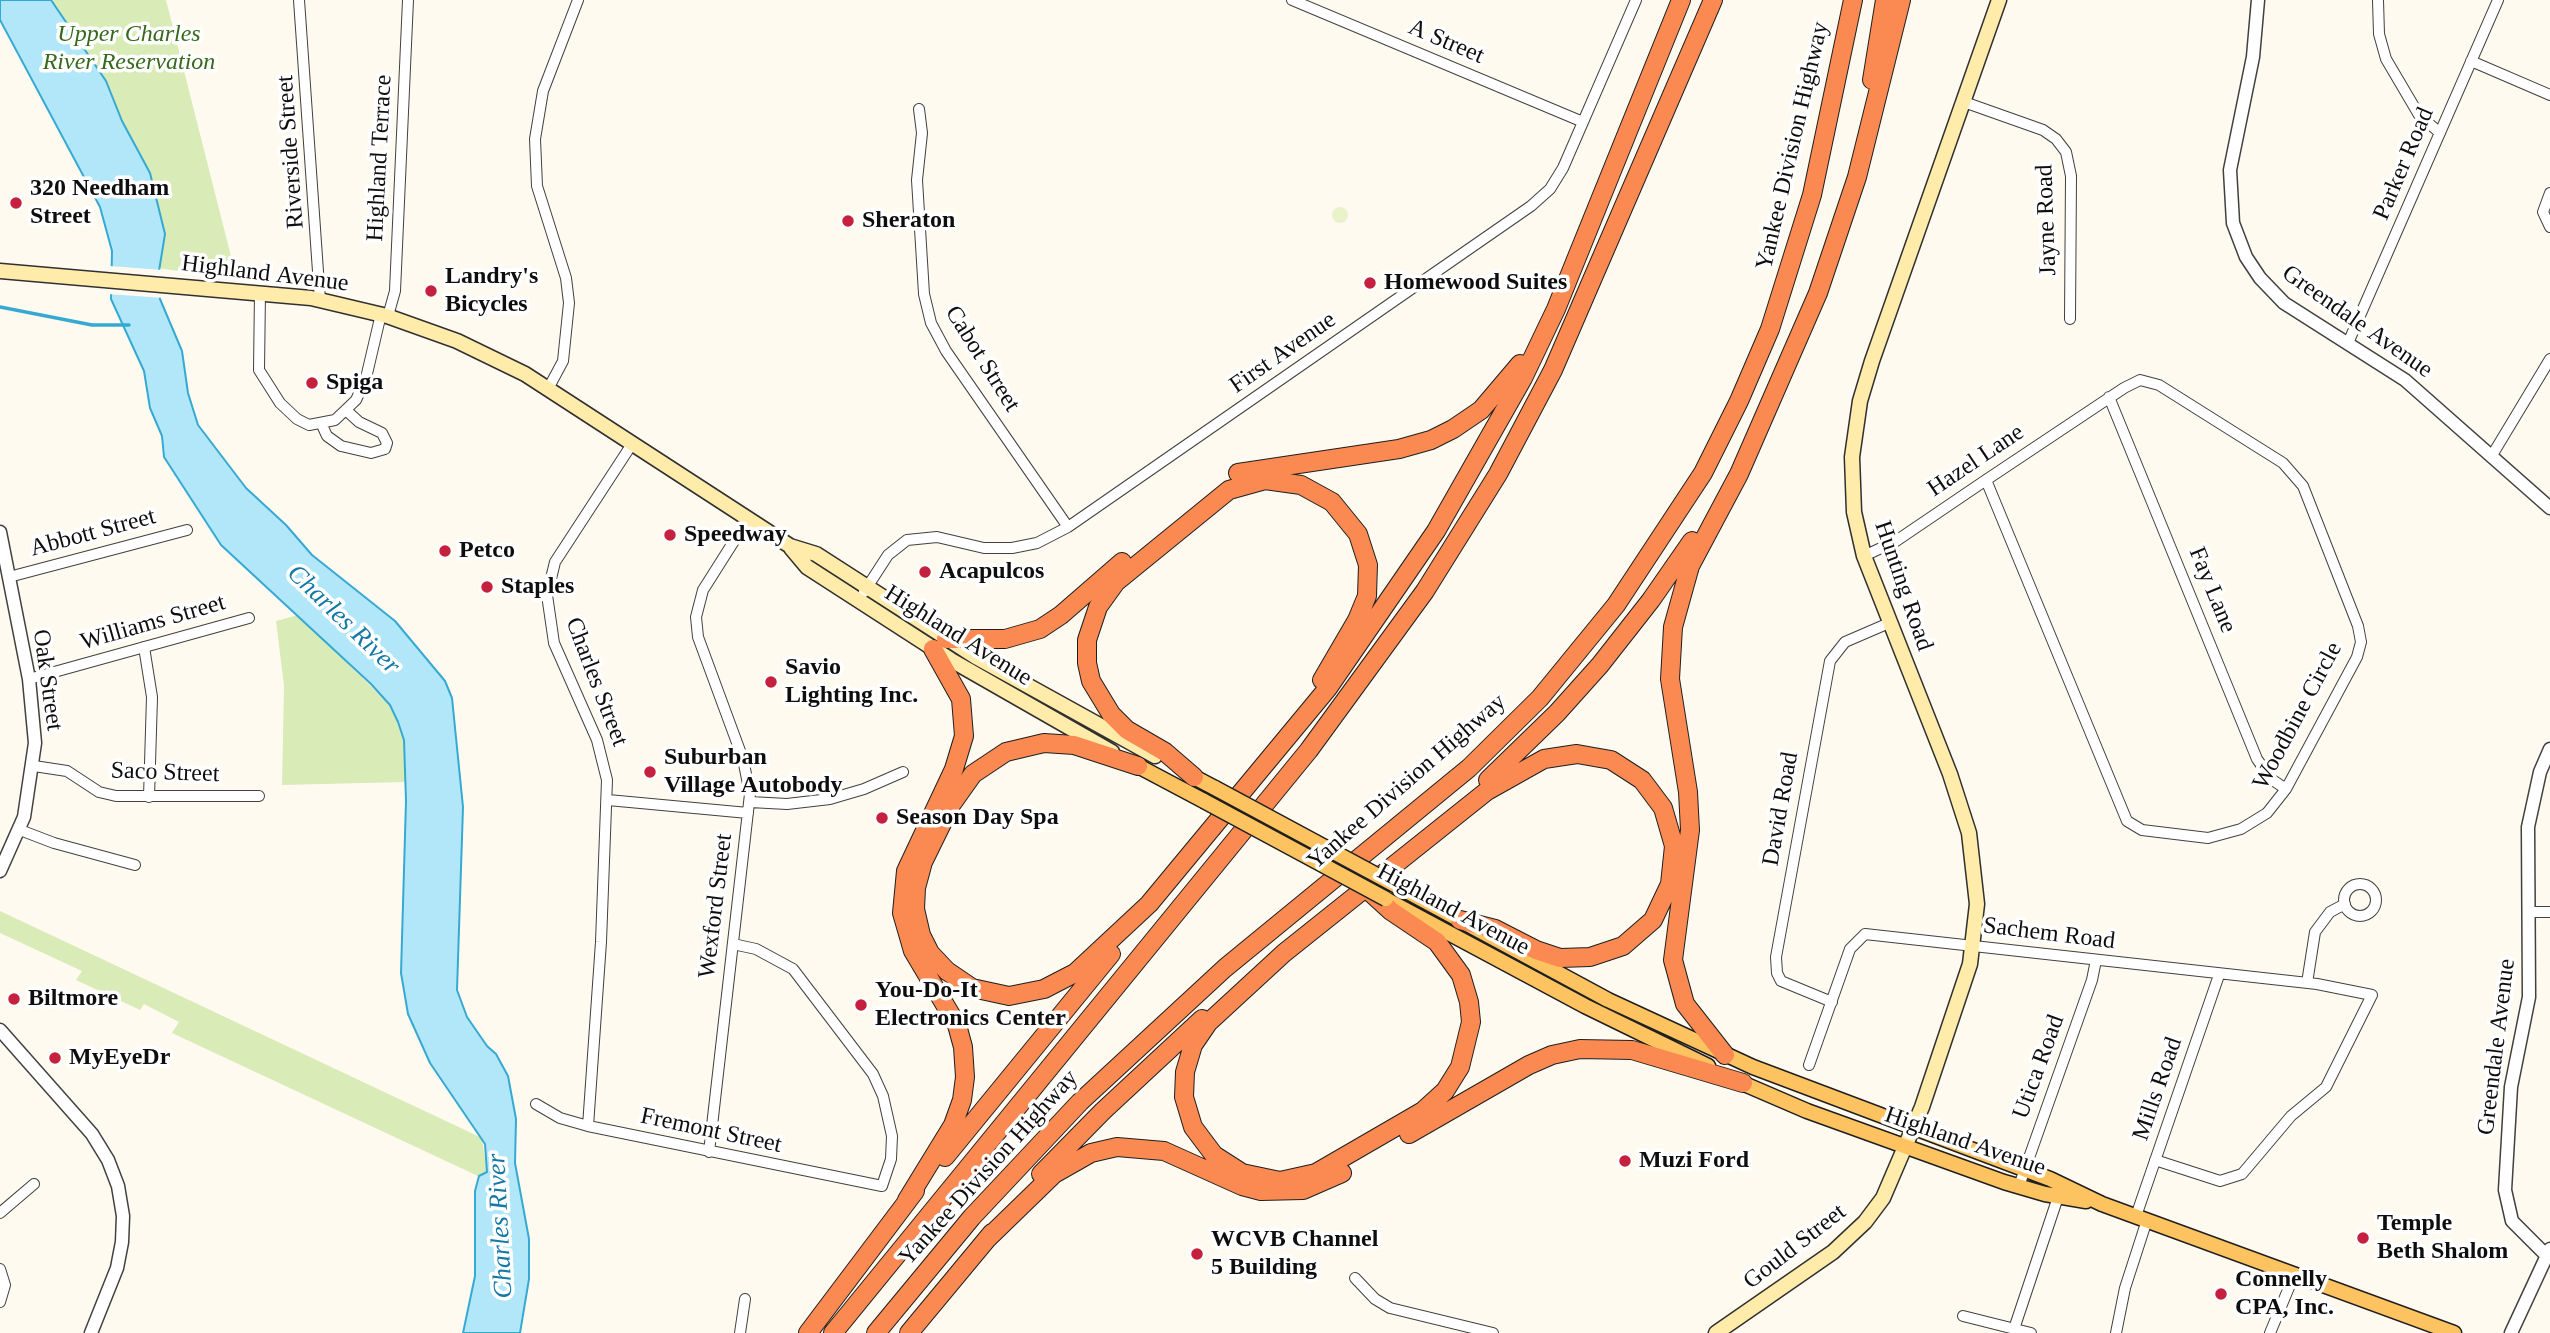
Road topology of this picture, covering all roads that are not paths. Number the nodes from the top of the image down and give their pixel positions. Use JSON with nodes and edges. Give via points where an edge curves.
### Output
{"nodes":[{"id":1,"x":299,"y":0,"type":"edge"},
{"id":2,"x":408,"y":0,"type":"edge"},
{"id":3,"x":578,"y":0,"type":"edge"},
{"id":4,"x":1292,"y":0,"type":"edge"},
{"id":5,"x":1636,"y":0,"type":"edge"},
{"id":6,"x":1681,"y":0,"type":"edge"},
{"id":7,"x":1853,"y":0,"type":"edge"},
{"id":8,"x":1885,"y":0,"type":"edge"},
{"id":9,"x":1901,"y":0,"type":"edge"},
{"id":10,"x":1999,"y":0,"type":"edge"},
{"id":11,"x":2258,"y":0,"type":"edge"},
{"id":12,"x":2378,"y":0,"type":"edge"},
{"id":13,"x":2498,"y":0,"type":"edge"},
{"id":14,"x":1710,"y":6,"type":"edge"},
{"id":15,"x":2471,"y":61,"type":"junction"},
{"id":16,"x":2550,"y":95,"type":"edge"},
{"id":17,"x":1964,"y":102,"type":"junction"},
{"id":18,"x":919,"y":109,"type":"dead end"},
{"id":19,"x":1583,"y":122,"type":"junction"},
{"id":20,"x":2440,"y":133,"type":"junction"},
{"id":21,"x":2550,"y":193,"type":"edge"},
{"id":22,"x":1848,"y":200,"type":"junction"},
{"id":23,"x":2550,"y":227,"type":"edge"},
{"id":24,"x":0,"y":271,"type":"edge"},
{"id":25,"x":1565,"y":281,"type":"junction"},
{"id":26,"x":260,"y":292,"type":"junction"},
{"id":27,"x":320,"y":300,"type":"junction"},
{"id":28,"x":385,"y":315,"type":"junction"},
{"id":29,"x":2070,"y":319,"type":"dead end"},
{"id":30,"x":2348,"y":344,"type":"junction"},
{"id":31,"x":2550,"y":359,"type":"edge"},
{"id":32,"x":548,"y":389,"type":"junction"},
{"id":33,"x":2109,"y":397,"type":"junction"},
{"id":34,"x":347,"y":411,"type":"junction"},
{"id":35,"x":322,"y":425,"type":"junction"},
{"id":36,"x":1754,"y":439,"type":"junction"},
{"id":37,"x":632,"y":444,"type":"junction"},
{"id":38,"x":2491,"y":457,"type":"junction"},
{"id":39,"x":1986,"y":480,"type":"junction"},
{"id":40,"x":2550,"y":508,"type":"edge"},
{"id":41,"x":748,"y":519,"type":"junction"},
{"id":42,"x":1068,"y":527,"type":"junction"},
{"id":43,"x":187,"y":530,"type":"dead end"},
{"id":44,"x":0,"y":532,"type":"edge"},
{"id":45,"x":790,"y":547,"type":"junction"},
{"id":46,"x":1864,"y":556,"type":"junction"},
{"id":47,"x":9,"y":577,"type":"junction"},
{"id":48,"x":866,"y":588,"type":"junction"},
{"id":49,"x":859,"y":601,"type":"junction"},
{"id":50,"x":249,"y":618,"type":"dead end"},
{"id":51,"x":1889,"y":623,"type":"junction"},
{"id":52,"x":940,"y":644,"type":"junction"},
{"id":53,"x":144,"y":647,"type":"junction"},
{"id":54,"x":29,"y":679,"type":"junction"},
{"id":55,"x":2550,"y":748,"type":"edge"},
{"id":56,"x":34,"y":766,"type":"junction"},
{"id":57,"x":1138,"y":766,"type":"junction"},
{"id":58,"x":903,"y":772,"type":"dead end"},
{"id":59,"x":1194,"y":777,"type":"junction"},
{"id":60,"x":1249,"y":782,"type":"junction"},
{"id":61,"x":2286,"y":789,"type":"junction"},
{"id":62,"x":259,"y":796,"type":"dead end"},
{"id":63,"x":149,"y":797,"type":"junction"},
{"id":64,"x":608,"y":800,"type":"junction"},
{"id":65,"x":749,"y":807,"type":"junction"},
{"id":66,"x":20,"y":830,"type":"junction"},
{"id":67,"x":1406,"y":854,"type":"junction"},
{"id":68,"x":135,"y":865,"type":"dead end"},
{"id":69,"x":0,"y":871,"type":"edge"},
{"id":70,"x":1366,"y":889,"type":"joint"},
{"id":71,"x":1384,"y":901,"type":"junction"},
{"id":72,"x":1149,"y":904,"type":"junction"},
{"id":73,"x":2345,"y":904,"type":"dead end"},
{"id":74,"x":2529,"y":912,"type":"junction"},
{"id":75,"x":2550,"y":912,"type":"edge"},
{"id":76,"x":1460,"y":920,"type":"junction"},
{"id":77,"x":733,"y":944,"type":"junction"},
{"id":78,"x":1973,"y":947,"type":"junction"},
{"id":79,"x":1284,"y":953,"type":"junction"},
{"id":80,"x":2096,"y":960,"type":"junction"},
{"id":81,"x":2219,"y":975,"type":"junction"},
{"id":82,"x":2307,"y":984,"type":"junction"},
{"id":83,"x":1832,"y":1002,"type":"junction"},
{"id":84,"x":0,"y":1030,"type":"edge"},
{"id":85,"x":1725,"y":1055,"type":"junction"},
{"id":86,"x":1809,"y":1065,"type":"dead end"},
{"id":87,"x":1744,"y":1083,"type":"junction"},
{"id":88,"x":536,"y":1104,"type":"dead end"},
{"id":89,"x":588,"y":1126,"type":"junction"},
{"id":90,"x":1914,"y":1129,"type":"junction"},
{"id":91,"x":1907,"y":1147,"type":"junction"},
{"id":92,"x":709,"y":1152,"type":"junction"},
{"id":93,"x":2155,"y":1160,"type":"junction"},
{"id":94,"x":2025,"y":1170,"type":"junction"},
{"id":95,"x":34,"y":1184,"type":"dead end"},
{"id":96,"x":2019,"y":1186,"type":"junction"},
{"id":97,"x":2058,"y":1197,"type":"junction"},
{"id":98,"x":907,"y":1200,"type":"junction"},
{"id":99,"x":2102,"y":1204,"type":"junction"},
{"id":100,"x":0,"y":1213,"type":"edge"},
{"id":101,"x":2142,"y":1218,"type":"junction"},
{"id":102,"x":986,"y":1240,"type":"junction"},
{"id":103,"x":2548,"y":1252,"type":"edge"},
{"id":104,"x":0,"y":1269,"type":"edge"},
{"id":105,"x":2295,"y":1273,"type":"junction"},
{"id":106,"x":1355,"y":1278,"type":"dead end"},
{"id":107,"x":745,"y":1299,"type":"dead end"},
{"id":108,"x":0,"y":1302,"type":"edge"},
{"id":109,"x":1963,"y":1316,"type":"dead end"},
{"id":110,"x":2014,"y":1329,"type":"junction"},
{"id":111,"x":91,"y":1333,"type":"edge"},
{"id":112,"x":740,"y":1333,"type":"edge"},
{"id":113,"x":808,"y":1333,"type":"edge"},
{"id":114,"x":833,"y":1333,"type":"edge"},
{"id":115,"x":876,"y":1333,"type":"edge"},
{"id":116,"x":909,"y":1333,"type":"edge"},
{"id":117,"x":1493,"y":1333,"type":"edge"},
{"id":118,"x":1716,"y":1333,"type":"edge"},
{"id":119,"x":2031,"y":1333,"type":"edge"},
{"id":120,"x":2116,"y":1333,"type":"edge"},
{"id":121,"x":2270,"y":1333,"type":"edge"},
{"id":122,"x":2454,"y":1333,"type":"edge"},
{"id":123,"x":2511,"y":1333,"type":"edge"}],
"edges":[{"from":1,"to":27,"type":"street","name":"Riverside Street"},
{"from":2,"to":28,"type":"street","name":"Highland Terrace","via":[[395,291]]},
{"from":3,"to":32,"type":"street","via":[[543,91],[535,139],[537,186],[564,269],[569,303],[563,361]]},
{"from":4,"to":19,"type":"street","name":"A Street"},
{"from":5,"to":19,"type":"street","name":"First Avenue"},
{"from":6,"to":25,"type":"highway"},
{"from":7,"to":115,"type":"highway","name":"Yankee Division Highway","via":[[1807,214],[1770,329],[1707,464],[1616,605],[1553,683],[1483,754],[1225,968],[1080,1102],[972,1217]]},
{"from":8,"to":22,"type":"highway"},
{"from":9,"to":22,"type":"highway","via":[[1875,114]]},
{"from":10,"to":17,"type":"main road","name":"Hunting Road"},
{"from":11,"to":30,"type":"street","name":"Greendale Avenue","via":[[2253,57],[2230,170],[2235,232],[2250,264],[2277,297]]},
{"from":12,"to":20,"type":"street","via":[[2379,34],[2389,67],[2419,115]]},
{"from":13,"to":15,"type":"street","name":"Parker Road"},
{"from":14,"to":114,"type":"highway","name":"Yankee Division Highway","via":[[1553,370],[1493,482],[1425,591],[1321,735]]},
{"from":15,"to":16,"type":"street"},
{"from":15,"to":20,"type":"street","name":"Parker Road"},
{"from":17,"to":29,"type":"street","name":"Jayne Road","via":[[2043,130],[2066,152],[2071,176]]},
{"from":17,"to":46,"type":"main road","name":"Hunting Road","via":[[1860,401],[1852,479]]},
{"from":18,"to":42,"type":"street","name":"Cabot Street","via":[[922,133],[917,180],[928,314],[946,351]]},
{"from":19,"to":42,"type":"street","name":"First Avenue","via":[[1559,176],[1531,206]]},
{"from":20,"to":30,"type":"street","name":"Parker Road"},
{"from":21,"to":23,"type":"street","via":[[2544,205]]},
{"from":22,"to":36,"type":"highway","via":[[1804,331]]},
{"from":24,"to":26,"type":"main road","name":"Highland Avenue"},
{"from":25,"to":52,"type":"highway","via":[[1509,379],[1481,410],[1453,429],[1408,447],[1232,475],[1200,495],[1049,624],[1005,639]]},
{"from":25,"to":60,"type":"highway","via":[[1513,396],[1416,564],[1328,688]]},
{"from":26,"to":27,"type":"main road","name":"Highland Avenue"},
{"from":26,"to":35,"type":"street","via":[[257,357],[261,376],[292,415],[309,425]]},
{"from":27,"to":28,"type":"main road","name":"Highland Avenue"},
{"from":28,"to":32,"type":"main road","name":"Highland Avenue","via":[[475,349]]},
{"from":28,"to":34,"type":"street","name":"Highland Terrace","via":[[363,386]]},
{"from":30,"to":38,"type":"street","name":"Greendale Avenue","via":[[2405,380]]},
{"from":31,"to":38,"type":"street"},
{"from":32,"to":37,"type":"main road","name":"Highland Avenue"},
{"from":33,"to":39,"type":"street","name":"Hazel Lane"},
{"from":33,"to":61,"type":"street","name":"Fay Lane","via":[[2257,759],[2271,779]]},
{"from":33,"to":61,"type":"street","name":"Woodbine Circle","via":[[2135,382],[2154,382],[2283,463],[2303,486],[2361,642]]},
{"from":34,"to":35,"type":"street"},
{"from":34,"to":35,"type":"street","via":[[382,433],[387,443],[384,449],[371,453],[341,446],[327,436]]},
{"from":36,"to":67,"type":"highway","via":[[1673,568],[1600,665],[1527,743]]},
{"from":36,"to":85,"type":"highway","via":[[1686,575],[1670,657],[1690,820],[1674,967],[1689,1010]]},
{"from":37,"to":41,"type":"main road","name":"Highland Avenue"},
{"from":37,"to":64,"type":"street","name":"Charles Street","via":[[555,562],[547,595],[554,643],[597,740],[606,769]]},
{"from":38,"to":40,"type":"street","name":"Greendale Avenue"},
{"from":39,"to":46,"type":"street","name":"Hazel Lane","via":[[1889,545]]},
{"from":39,"to":61,"type":"street","name":"Woodbine Circle","via":[[2130,824],[2191,838],[2225,835],[2260,818]]},
{"from":41,"to":45,"type":"main road","name":"Highland Avenue"},
{"from":41,"to":65,"type":"street","name":"Wexford Street","via":[[703,590],[696,624],[743,759]]},
{"from":42,"to":48,"type":"street","name":"First Avenue","via":[[1037,543],[1012,548],[984,548],[937,537],[907,540],[888,555]]},
{"from":43,"to":47,"type":"street","name":"Abbott Street"},
{"from":44,"to":47,"type":"street","name":"Oak Street"},
{"from":45,"to":48,"type":"main road","name":"Highland Avenue","via":[[816,554]]},
{"from":45,"to":49,"type":"main road","name":"Highland Avenue","via":[[807,567]]},
{"from":46,"to":51,"type":"main road","name":"Hunting Road"},
{"from":47,"to":54,"type":"street","name":"Oak Street"},
{"from":48,"to":49,"type":"street","name":"First Avenue"},
{"from":48,"to":52,"type":"main road","name":"Highland Avenue"},
{"from":49,"to":52,"type":"main road","name":"Highland Avenue"},
{"from":50,"to":53,"type":"street","name":"Williams Street"},
{"from":51,"to":78,"type":"main road","name":"Hunting Road","via":[[1969,833],[1976,878]]},
{"from":51,"to":83,"type":"street","name":"David Road","via":[[1845,642],[1830,661],[1776,957],[1781,981]]},
{"from":52,"to":57,"type":"main road","name":"Highland Avenue","via":[[1037,711]]},
{"from":52,"to":59,"type":"main road","name":"Highland Avenue"},
{"from":52,"to":98,"type":"highway","via":[[961,699],[964,736],[954,769],[906,871],[902,913],[913,951],[957,1025],[964,1047],[965,1077],[953,1125]]},
{"from":53,"to":54,"type":"street","name":"Williams Street"},
{"from":53,"to":63,"type":"street","via":[[152,697]]},
{"from":54,"to":56,"type":"street","name":"Oak Street"},
{"from":55,"to":74,"type":"street","name":"Greendale Avenue","via":[[2528,827]]},
{"from":56,"to":63,"type":"street","name":"Saco Street","via":[[67,771],[107,795]]},
{"from":56,"to":66,"type":"street","name":"Oak Street"},
{"from":57,"to":70,"type":"main road","name":"Highland Avenue","bridge":true},
{"from":57,"to":72,"type":"highway","via":[[1051,742],[1012,749],[985,763],[959,789],[930,846],[917,881],[915,909],[924,941],[947,971],[972,988],[1009,996],[1036,992],[1070,977]]},
{"from":58,"to":65,"type":"street","via":[[830,799]]},
{"from":59,"to":60,"type":"highway","via":[[1123,726],[1097,694],[1087,663],[1092,620],[1116,582],[1214,499],[1240,485],[1277,480],[1317,491],[1345,514],[1364,550],[1368,589],[1363,610],[1334,660]]},
{"from":59,"to":76,"type":"main road","name":"Highland Avenue","bridge":true},
{"from":60,"to":72,"type":"highway"},
{"from":62,"to":63,"type":"street","name":"Saco Street"},
{"from":64,"to":65,"type":"street"},
{"from":64,"to":89,"type":"street","name":"Charles Street"},
{"from":65,"to":77,"type":"street","name":"Wexford Street"},
{"from":66,"to":68,"type":"street"},
{"from":66,"to":69,"type":"street","name":"Oak Street"},
{"from":67,"to":76,"type":"highway","via":[[1507,778],[1560,755],[1586,754],[1619,764],[1642,780],[1663,807],[1674,846],[1670,884],[1653,920],[1623,946],[1590,957],[1560,958],[1495,929]]},
{"from":67,"to":79,"type":"highway"},
{"from":70,"to":71,"type":"highway","bridge":true},
{"from":71,"to":79,"type":"highway","via":[[1433,938],[1461,975],[1471,1012],[1463,1062],[1441,1096],[1407,1122],[1316,1173],[1270,1180],[1236,1170],[1207,1147],[1187,1113],[1184,1080],[1191,1051],[1204,1028]]},
{"from":71,"to":87,"type":"main road","name":"Highland Avenue"},
{"from":72,"to":98,"type":"highway"},
{"from":73,"to":82,"type":"street","via":[[2330,912],[2315,932]]},
{"from":74,"to":75,"type":"street"},
{"from":74,"to":103,"type":"street","name":"Greendale Avenue","via":[[2529,997],[2510,1095],[2505,1190],[2512,1221]]},
{"from":76,"to":85,"type":"main road","name":"Highland Avenue","via":[[1608,1000]]},
{"from":77,"to":92,"type":"street","name":"Wexford Street"},
{"from":77,"to":92,"type":"street","name":"Fremont Street","via":[[756,949],[793,969],[873,1074],[886,1106],[891,1159],[882,1186]]},
{"from":78,"to":80,"type":"street","name":"Sachem Road"},
{"from":78,"to":83,"type":"street","name":"Sachem Road","via":[[1866,934],[1850,949]]},
{"from":78,"to":90,"type":"main road","name":"Hunting Road","via":[[1961,996]]},
{"from":79,"to":102,"type":"highway","via":[[1235,989],[1141,1074],[1043,1172]]},
{"from":80,"to":81,"type":"street","name":"Sachem Road"},
{"from":80,"to":94,"type":"street","name":"Utica Road"},
{"from":81,"to":82,"type":"street","name":"Sachem Road"},
{"from":81,"to":93,"type":"street","name":"Mills Road"},
{"from":82,"to":93,"type":"street","name":"Sachem Road","via":[[2372,995],[2326,1087],[2286,1122],[2242,1174],[2226,1181]]},
{"from":83,"to":86,"type":"street","name":"Sachem Road"},
{"from":84,"to":111,"type":"street","via":[[92,1134],[118,1186],[122,1242],[117,1268]]},
{"from":85,"to":90,"type":"main road","name":"Highland Avenue"},
{"from":87,"to":91,"type":"main road","name":"Highland Avenue"},
{"from":87,"to":102,"type":"highway","via":[[1632,1050],[1602,1047],[1565,1052],[1529,1065],[1309,1189],[1285,1193],[1255,1190],[1164,1151],[1117,1147],[1091,1153],[1054,1174]]},
{"from":88,"to":89,"type":"street","name":"Fremont Street"},
{"from":89,"to":92,"type":"street","name":"Fremont Street"},
{"from":90,"to":91,"type":"main road","name":"Hunting Road"},
{"from":90,"to":94,"type":"main road","name":"Highland Avenue"},
{"from":91,"to":96,"type":"main road","name":"Highland Avenue"},
{"from":91,"to":118,"type":"main road","name":"Gould Street","via":[[1887,1192],[1848,1238]]},
{"from":93,"to":101,"type":"street","name":"Mills Road"},
{"from":94,"to":96,"type":"street","name":"Utica Road"},
{"from":94,"to":99,"type":"main road","name":"Highland Avenue"},
{"from":95,"to":100,"type":"street"},
{"from":96,"to":97,"type":"main road","name":"Highland Avenue"},
{"from":97,"to":99,"type":"main road","name":"Highland Avenue"},
{"from":97,"to":110,"type":"street"},
{"from":98,"to":113,"type":"highway"},
{"from":99,"to":101,"type":"main road","name":"Highland Avenue"},
{"from":101,"to":105,"type":"main road","name":"Highland Avenue"},
{"from":101,"to":120,"type":"street","name":"Mills Road"},
{"from":102,"to":116,"type":"highway"},
{"from":103,"to":123,"type":"street"},
{"from":104,"to":108,"type":"street","via":[[5,1285]]},
{"from":105,"to":121,"type":"street"},
{"from":105,"to":122,"type":"main road","name":"Highland Avenue"},
{"from":106,"to":117,"type":"street","via":[[1390,1308]]},
{"from":107,"to":112,"type":"street"},
{"from":109,"to":110,"type":"street"},
{"from":110,"to":119,"type":"street"}]}
